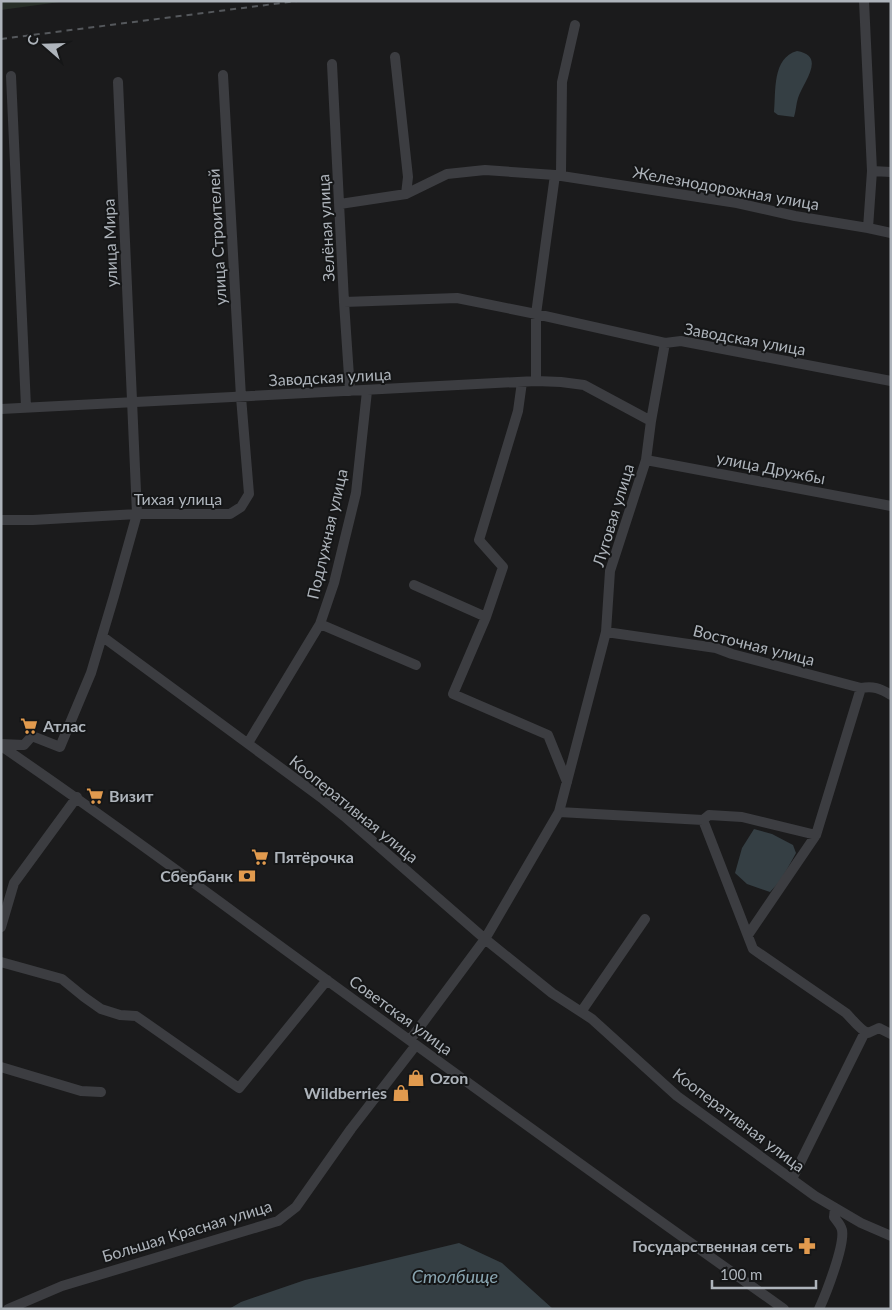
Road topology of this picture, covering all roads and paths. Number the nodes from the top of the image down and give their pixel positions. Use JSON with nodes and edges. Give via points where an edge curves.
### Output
{"nodes":[{"id":1,"x":864,"y":1,"type":"edge"},
{"id":2,"x":575,"y":25,"type":"dead end"},
{"id":3,"x":395,"y":58,"type":"dead end"},
{"id":4,"x":332,"y":64,"type":"dead end"},
{"id":5,"x":11,"y":76,"type":"dead end"},
{"id":6,"x":223,"y":76,"type":"dead end"},
{"id":7,"x":118,"y":82,"type":"dead end"},
{"id":8,"x":872,"y":171,"type":"junction"},
{"id":9,"x":891,"y":172,"type":"edge"},
{"id":10,"x":555,"y":175,"type":"junction"},
{"id":11,"x":406,"y":194,"type":"junction"},
{"id":12,"x":340,"y":204,"type":"junction"},
{"id":13,"x":868,"y":228,"type":"junction"},
{"id":14,"x":891,"y":233,"type":"edge"},
{"id":15,"x":344,"y":302,"type":"junction"},
{"id":16,"x":536,"y":314,"type":"junction"},
{"id":17,"x":665,"y":343,"type":"junction"},
{"id":18,"x":536,"y":381,"type":"junction"},
{"id":19,"x":522,"y":382,"type":"junction"},
{"id":20,"x":891,"y":382,"type":"edge"},
{"id":21,"x":350,"y":391,"type":"junction"},
{"id":22,"x":367,"y":391,"type":"junction"},
{"id":23,"x":241,"y":397,"type":"junction"},
{"id":24,"x":131,"y":402,"type":"junction"},
{"id":25,"x":26,"y":407,"type":"junction"},
{"id":26,"x":1,"y":409,"type":"edge"},
{"id":27,"x":651,"y":421,"type":"junction"},
{"id":28,"x":646,"y":460,"type":"junction"},
{"id":29,"x":891,"y":506,"type":"edge"},
{"id":30,"x":137,"y":514,"type":"junction"},
{"id":31,"x":1,"y":520,"type":"edge"},
{"id":32,"x":414,"y":585,"type":"dead end"},
{"id":33,"x":486,"y":617,"type":"junction"},
{"id":34,"x":320,"y":624,"type":"junction"},
{"id":35,"x":606,"y":632,"type":"junction"},
{"id":36,"x":102,"y":637,"type":"junction"},
{"id":37,"x":416,"y":665,"type":"dead end"},
{"id":38,"x":861,"y":688,"type":"junction"},
{"id":39,"x":891,"y":695,"type":"edge"},
{"id":40,"x":248,"y":743,"type":"junction"},
{"id":41,"x":1,"y":745,"type":"edge"},
{"id":42,"x":568,"y":782,"type":"junction"},
{"id":43,"x":77,"y":797,"type":"junction"},
{"id":44,"x":559,"y":812,"type":"junction"},
{"id":45,"x":703,"y":820,"type":"junction"},
{"id":46,"x":816,"y":835,"type":"junction"},
{"id":47,"x":645,"y":919,"type":"dead end"},
{"id":48,"x":1,"y":927,"type":"edge"},
{"id":49,"x":748,"y":935,"type":"junction"},
{"id":50,"x":485,"y":939,"type":"junction"},
{"id":51,"x":1,"y":962,"type":"edge"},
{"id":52,"x":327,"y":980,"type":"junction"},
{"id":53,"x":581,"y":1012,"type":"junction"},
{"id":54,"x":865,"y":1032,"type":"junction"},
{"id":55,"x":891,"y":1034,"type":"edge"},
{"id":56,"x":413,"y":1042,"type":"junction"},
{"id":57,"x":1,"y":1067,"type":"edge"},
{"id":58,"x":101,"y":1092,"type":"dead end"},
{"id":59,"x":792,"y":1179,"type":"junction"},
{"id":60,"x":835,"y":1208,"type":"junction"},
{"id":61,"x":891,"y":1236,"type":"edge"},
{"id":62,"x":8,"y":1309,"type":"edge"},
{"id":63,"x":784,"y":1309,"type":"edge"},
{"id":64,"x":819,"y":1309,"type":"edge"}],
"edges":[{"from":1,"to":8,"type":"street"},
{"from":2,"to":10,"type":"street","via":[[562,82],[561,173]]},
{"from":3,"to":11,"type":"street","via":[[408,177]]},
{"from":4,"to":12,"type":"street","name":"Зелёная улица"},
{"from":5,"to":25,"type":"street"},
{"from":6,"to":23,"type":"street","name":"улица Строителей"},
{"from":7,"to":24,"type":"street","name":"улица Мира"},
{"from":8,"to":9,"type":"street"},
{"from":8,"to":13,"type":"street"},
{"from":10,"to":11,"type":"street","name":"Железнодорожная улица","via":[[485,170],[446,174]]},
{"from":10,"to":13,"type":"street","name":"Железнодорожная улица","via":[[737,203]]},
{"from":10,"to":16,"type":"street"},
{"from":11,"to":12,"type":"street","name":"Железнодорожная улица"},
{"from":12,"to":15,"type":"street","name":"Зелёная улица"},
{"from":13,"to":14,"type":"street","name":"Железнодорожная улица"},
{"from":15,"to":16,"type":"street","name":"Заводская улица","via":[[457,298]]},
{"from":15,"to":21,"type":"street","name":"Зелёная улица"},
{"from":16,"to":17,"type":"street","name":"Заводская улица"},
{"from":16,"to":18,"type":"street"},
{"from":17,"to":20,"type":"street","name":"Заводская улица","via":[[681,341]]},
{"from":17,"to":27,"type":"street","name":"Луговая улица"},
{"from":18,"to":19,"type":"street","name":"Заводская улица"},
{"from":18,"to":27,"type":"street","name":"Заводская улица","via":[[584,385]]},
{"from":19,"to":22,"type":"street","name":"Заводская улица"},
{"from":19,"to":33,"type":"street","via":[[518,411],[479,540],[503,567]]},
{"from":21,"to":22,"type":"street","name":"Заводская улица"},
{"from":21,"to":23,"type":"street","name":"Заводская улица"},
{"from":22,"to":34,"type":"street","name":"Подлужная улица","via":[[356,493],[334,583]]},
{"from":23,"to":24,"type":"street","name":"Заводская улица"},
{"from":23,"to":30,"type":"street","name":"Тихая улица","via":[[249,494],[241,507],[230,514]]},
{"from":24,"to":25,"type":"street","name":"Заводская улица"},
{"from":24,"to":30,"type":"street"},
{"from":25,"to":26,"type":"street","name":"Заводская улица"},
{"from":27,"to":28,"type":"street","name":"Луговая улица"},
{"from":28,"to":29,"type":"street","name":"улица Дружбы"},
{"from":28,"to":35,"type":"street","name":"Луговая улица","via":[[610,571]]},
{"from":30,"to":31,"type":"street","name":"Тихая улица"},
{"from":30,"to":36,"type":"street"},
{"from":32,"to":33,"type":"street"},
{"from":33,"to":42,"type":"street","via":[[453,694],[548,735]]},
{"from":34,"to":37,"type":"street","name":"Подлужная улица"},
{"from":34,"to":40,"type":"street","name":"Подлужная улица"},
{"from":35,"to":38,"type":"street","name":"Восточная улица","via":[[716,648]]},
{"from":35,"to":42,"type":"street","name":"Луговая улица"},
{"from":36,"to":40,"type":"street","name":"Кооперативная улица"},
{"from":36,"to":41,"type":"street","via":[[60,747],[32,736],[24,745]]},
{"from":38,"to":39,"type":"street","name":"Восточная улица","via":[[881,688]]},
{"from":38,"to":46,"type":"street"},
{"from":40,"to":50,"type":"street","name":"Кооперативная улица","via":[[344,816]]},
{"from":41,"to":43,"type":"street","name":"Советская улица"},
{"from":42,"to":44,"type":"street","name":"Большая Красная улица"},
{"from":43,"to":48,"type":"street","via":[[14,883]]},
{"from":43,"to":52,"type":"street","name":"Советская улица"},
{"from":44,"to":45,"type":"street"},
{"from":44,"to":50,"type":"street","name":"Большая Красная улица"},
{"from":45,"to":46,"type":"street","via":[[709,815],[742,817]]},
{"from":45,"to":49,"type":"street"},
{"from":46,"to":49,"type":"street"},
{"from":47,"to":53,"type":"street"},
{"from":49,"to":54,"type":"street","via":[[753,949],[846,1013]]},
{"from":50,"to":53,"type":"street","name":"Кооперативная улица"},
{"from":50,"to":56,"type":"street","name":"Большая Красная улица"},
{"from":51,"to":52,"type":"street","via":[[62,979],[101,1009],[136,1016],[239,1088]]},
{"from":52,"to":56,"type":"street","name":"Советская улица"},
{"from":53,"to":59,"type":"street","name":"Кооперативная улица","via":[[677,1096]]},
{"from":54,"to":55,"type":"street","via":[[879,1028]]},
{"from":54,"to":59,"type":"street"},
{"from":56,"to":62,"type":"street","name":"Большая Красная улица","via":[[296,1208],[278,1221],[62,1286]]},
{"from":56,"to":63,"type":"street","name":"Советская улица"},
{"from":57,"to":58,"type":"street","via":[[81,1091]]},
{"from":59,"to":60,"type":"street","name":"Кооперативная улица"},
{"from":60,"to":61,"type":"street","name":"Кооперативная улица"},
{"from":60,"to":64,"type":"street","via":[[834,1217],[842,1228],[843,1240]]}]}
